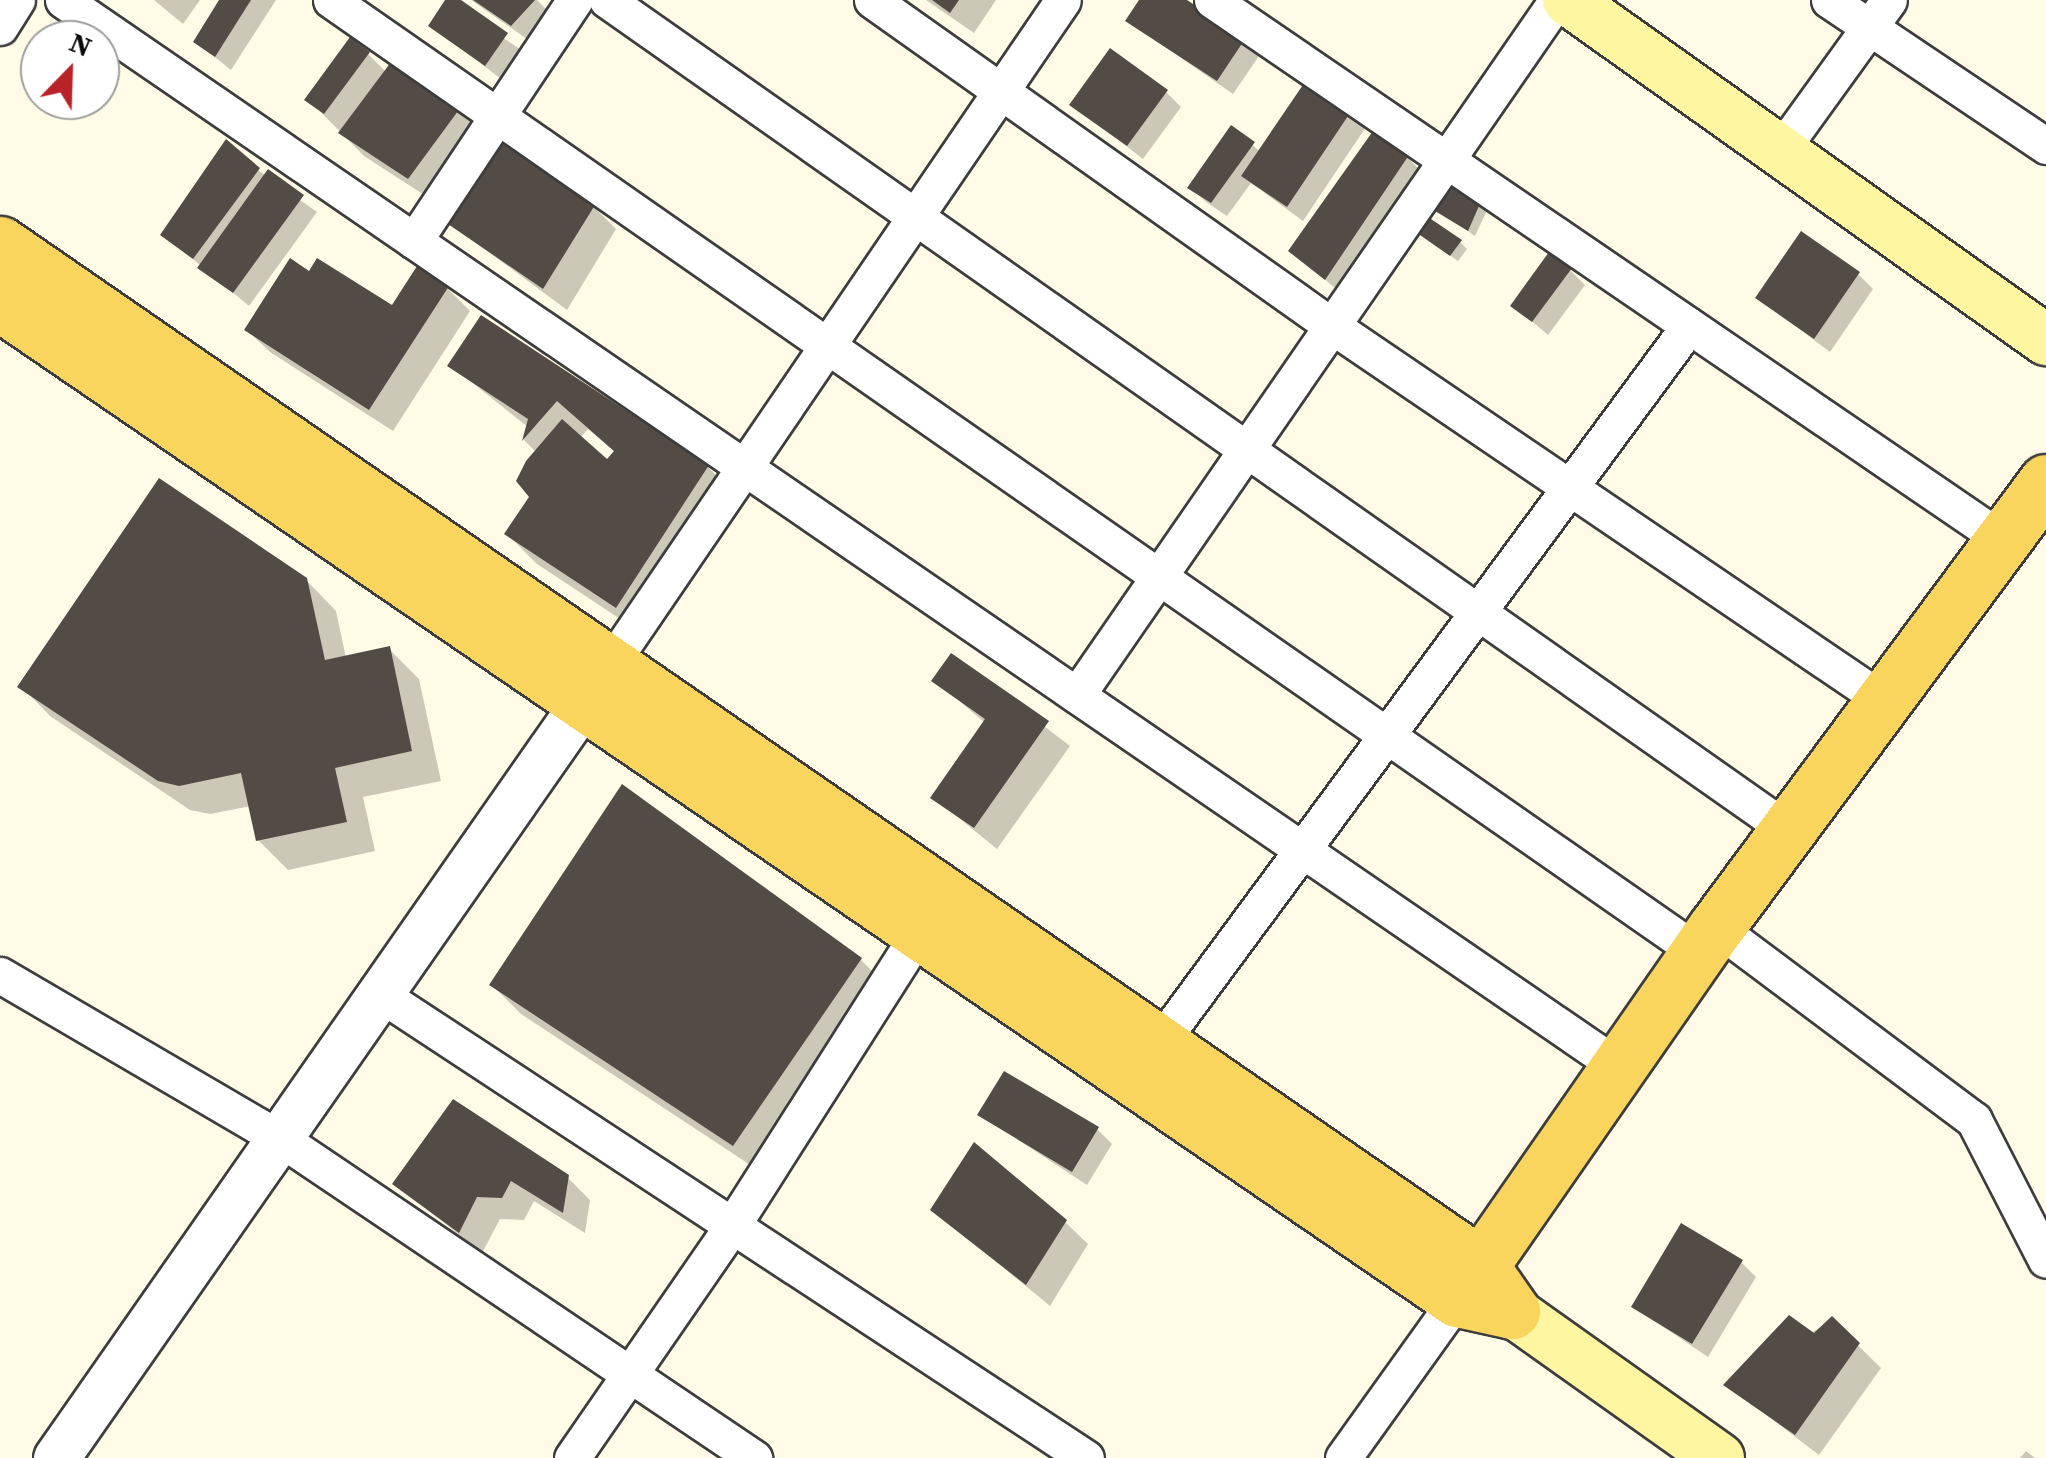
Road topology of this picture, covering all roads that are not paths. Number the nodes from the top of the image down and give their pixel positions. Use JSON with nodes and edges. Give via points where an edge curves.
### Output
{"nodes":[{"id":1,"x":17,"y":0,"type":"edge"},
{"id":2,"x":64,"y":0,"type":"edge"},
{"id":3,"x":331,"y":0,"type":"edge"},
{"id":4,"x":575,"y":0,"type":"edge"},
{"id":5,"x":607,"y":0,"type":"edge"},
{"id":6,"x":872,"y":0,"type":"edge"},
{"id":7,"x":1063,"y":0,"type":"edge"},
{"id":8,"x":1212,"y":0,"type":"edge"},
{"id":9,"x":1556,"y":0,"type":"edge"},
{"id":10,"x":1568,"y":0,"type":"edge"},
{"id":11,"x":1829,"y":0,"type":"edge"},
{"id":12,"x":1889,"y":0,"type":"edge"},
{"id":13,"x":0,"y":26,"type":"edge"},
{"id":14,"x":1868,"y":29,"type":"junction"},
{"id":15,"x":1004,"y":88,"type":"junction"},
{"id":16,"x":498,"y":116,"type":"junction"},
{"id":17,"x":2046,"y":146,"type":"edge"},
{"id":18,"x":1780,"y":150,"type":"junction"},
{"id":19,"x":1446,"y":160,"type":"junction"},
{"id":20,"x":916,"y":218,"type":"junction"},
{"id":21,"x":414,"y":241,"type":"junction"},
{"id":22,"x":0,"y":244,"type":"edge"},
{"id":23,"x":0,"y":304,"type":"edge"},
{"id":24,"x":1332,"y":326,"type":"junction"},
{"id":25,"x":1689,"y":326,"type":"junction"},
{"id":26,"x":2046,"y":340,"type":"edge"},
{"id":27,"x":829,"y":347,"type":"junction"},
{"id":28,"x":1247,"y":449,"type":"junction"},
{"id":29,"x":747,"y":469,"type":"junction"},
{"id":30,"x":2046,"y":482,"type":"edge"},
{"id":31,"x":1572,"y":487,"type":"junction"},
{"id":32,"x":2002,"y":540,"type":"junction"},
{"id":33,"x":1159,"y":577,"type":"junction"},
{"id":34,"x":1479,"y":613,"type":"junction"},
{"id":35,"x":598,"y":681,"type":"junction"},
{"id":36,"x":1077,"y":695,"type":"junction"},
{"id":37,"x":1884,"y":701,"type":"junction"},
{"id":38,"x":1388,"y":736,"type":"junction"},
{"id":39,"x":1788,"y":830,"type":"junction"},
{"id":40,"x":1304,"y":850,"type":"junction"},
{"id":41,"x":919,"y":932,"type":"junction"},
{"id":42,"x":1707,"y":940,"type":"junction"},
{"id":43,"x":0,"y":974,"type":"edge"},
{"id":44,"x":382,"y":996,"type":"junction"},
{"id":45,"x":1161,"y":1041,"type":"junction"},
{"id":46,"x":1619,"y":1067,"type":"junction"},
{"id":47,"x":282,"y":1139,"type":"junction"},
{"id":48,"x":732,"y":1226,"type":"junction"},
{"id":49,"x":2046,"y":1260,"type":"edge"},
{"id":50,"x":1469,"y":1282,"type":"junction"},
{"id":51,"x":1512,"y":1312,"type":"joint"},
{"id":52,"x":628,"y":1375,"type":"junction"},
{"id":53,"x":56,"y":1458,"type":"edge"},
{"id":54,"x":572,"y":1458,"type":"edge"},
{"id":55,"x":754,"y":1458,"type":"edge"},
{"id":56,"x":1086,"y":1458,"type":"edge"},
{"id":57,"x":1343,"y":1458,"type":"edge"},
{"id":58,"x":1719,"y":1458,"type":"edge"}],
"edges":[{"from":1,"to":13,"type":"street"},
{"from":2,"to":21,"type":"street"},
{"from":3,"to":16,"type":"street"},
{"from":4,"to":16,"type":"street"},
{"from":5,"to":20,"type":"street"},
{"from":6,"to":15,"type":"street"},
{"from":7,"to":15,"type":"street"},
{"from":8,"to":19,"type":"street"},
{"from":9,"to":19,"type":"street"},
{"from":10,"to":18,"type":"main road"},
{"from":11,"to":14,"type":"street"},
{"from":12,"to":14,"type":"street"},
{"from":14,"to":17,"type":"street"},
{"from":14,"to":18,"type":"street"},
{"from":15,"to":20,"type":"street"},
{"from":15,"to":24,"type":"street"},
{"from":16,"to":21,"type":"street"},
{"from":16,"to":27,"type":"street"},
{"from":18,"to":26,"type":"main road"},
{"from":19,"to":24,"type":"street"},
{"from":19,"to":25,"type":"street"},
{"from":20,"to":27,"type":"street"},
{"from":20,"to":28,"type":"street"},
{"from":21,"to":29,"type":"street"},
{"from":22,"to":35,"type":"main road"},
{"from":23,"to":35,"type":"main road"},
{"from":24,"to":28,"type":"street"},
{"from":24,"to":31,"type":"street"},
{"from":25,"to":31,"type":"street"},
{"from":25,"to":32,"type":"street"},
{"from":27,"to":29,"type":"street"},
{"from":27,"to":33,"type":"street"},
{"from":28,"to":33,"type":"street"},
{"from":28,"to":34,"type":"street"},
{"from":29,"to":35,"type":"street"},
{"from":29,"to":36,"type":"street"},
{"from":30,"to":32,"type":"main road"},
{"from":31,"to":34,"type":"street"},
{"from":31,"to":37,"type":"street"},
{"from":32,"to":37,"type":"main road"},
{"from":33,"to":36,"type":"street"},
{"from":33,"to":38,"type":"street"},
{"from":34,"to":38,"type":"street"},
{"from":34,"to":39,"type":"street"},
{"from":35,"to":41,"type":"main road"},
{"from":35,"to":44,"type":"street"},
{"from":35,"to":45,"type":"main road"},
{"from":36,"to":40,"type":"street"},
{"from":37,"to":39,"type":"main road"},
{"from":38,"to":40,"type":"street"},
{"from":38,"to":42,"type":"street"},
{"from":39,"to":42,"type":"main road"},
{"from":40,"to":45,"type":"street"},
{"from":40,"to":46,"type":"street"},
{"from":41,"to":48,"type":"street"},
{"from":41,"to":50,"type":"main road"},
{"from":42,"to":46,"type":"main road"},
{"from":42,"to":49,"type":"street","via":[[1974,1120]]},
{"from":43,"to":47,"type":"street"},
{"from":44,"to":47,"type":"street"},
{"from":44,"to":48,"type":"street"},
{"from":45,"to":50,"type":"main road"},
{"from":46,"to":50,"type":"main road"},
{"from":47,"to":52,"type":"street"},
{"from":47,"to":53,"type":"street"},
{"from":48,"to":52,"type":"street"},
{"from":48,"to":56,"type":"street"},
{"from":50,"to":51,"type":"main road"},
{"from":50,"to":57,"type":"street"},
{"from":51,"to":58,"type":"main road"},
{"from":52,"to":54,"type":"street"},
{"from":52,"to":55,"type":"street"}]}
